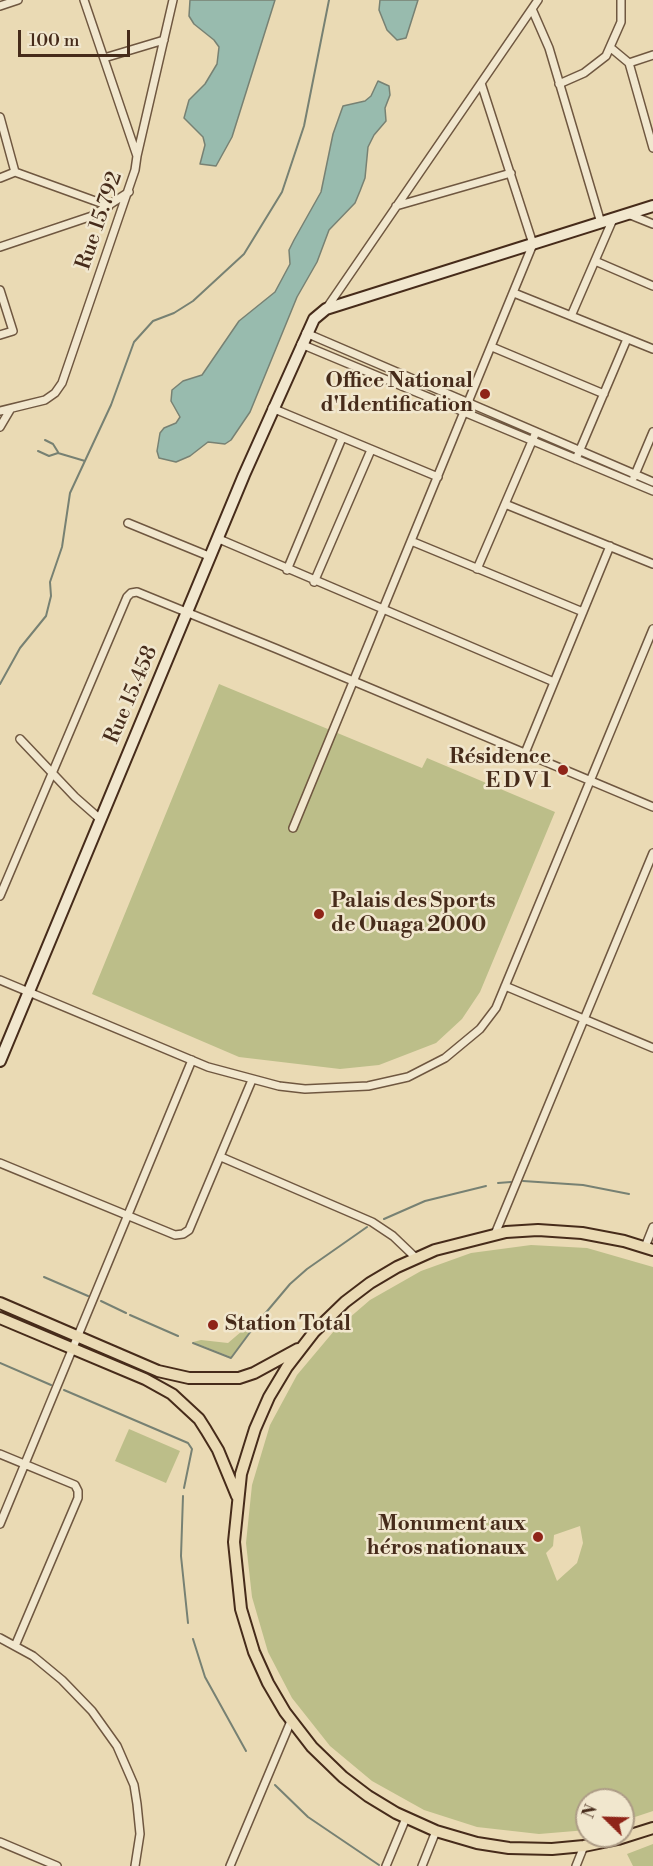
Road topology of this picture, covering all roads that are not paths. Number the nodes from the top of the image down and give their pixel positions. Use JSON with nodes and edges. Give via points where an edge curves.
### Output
{"nodes":[{"id":1,"x":18,"y":0,"type":"edge"},
{"id":2,"x":84,"y":0,"type":"edge"},
{"id":3,"x":173,"y":0,"type":"edge"},
{"id":4,"x":538,"y":0,"type":"edge"},
{"id":5,"x":621,"y":0,"type":"edge"},
{"id":6,"x":0,"y":6,"type":"edge"},
{"id":7,"x":532,"y":9,"type":"junction"},
{"id":8,"x":164,"y":40,"type":"junction"},
{"id":9,"x":611,"y":48,"type":"junction"},
{"id":10,"x":653,"y":55,"type":"edge"},
{"id":11,"x":104,"y":58,"type":"junction"},
{"id":12,"x":629,"y":63,"type":"junction"},
{"id":13,"x":481,"y":83,"type":"junction"},
{"id":14,"x":559,"y":84,"type":"junction"},
{"id":15,"x":0,"y":117,"type":"edge"},
{"id":16,"x":650,"y":128,"type":"edge"},
{"id":17,"x":653,"y":148,"type":"edge"},
{"id":18,"x":137,"y":156,"type":"junction"},
{"id":19,"x":15,"y":172,"type":"junction"},
{"id":20,"x":511,"y":173,"type":"junction"},
{"id":21,"x":0,"y":178,"type":"edge"},
{"id":22,"x":130,"y":192,"type":"junction"},
{"id":23,"x":109,"y":206,"type":"junction"},
{"id":24,"x":396,"y":206,"type":"junction"},
{"id":25,"x":653,"y":206,"type":"edge"},
{"id":26,"x":628,"y":214,"type":"junction"},
{"id":27,"x":613,"y":219,"type":"junction"},
{"id":28,"x":601,"y":223,"type":"junction"},
{"id":29,"x":653,"y":224,"type":"edge"},
{"id":30,"x":533,"y":244,"type":"junction"},
{"id":31,"x":0,"y":247,"type":"edge"},
{"id":32,"x":595,"y":261,"type":"junction"},
{"id":33,"x":653,"y":286,"type":"edge"},
{"id":34,"x":0,"y":290,"type":"edge"},
{"id":35,"x":514,"y":292,"type":"junction"},
{"id":36,"x":326,"y":309,"type":"junction"},
{"id":37,"x":571,"y":316,"type":"junction"},
{"id":38,"x":306,"y":333,"type":"junction"},
{"id":39,"x":0,"y":335,"type":"edge"},
{"id":40,"x":627,"y":339,"type":"junction"},
{"id":41,"x":301,"y":344,"type":"junction"},
{"id":42,"x":492,"y":347,"type":"junction"},
{"id":43,"x":653,"y":349,"type":"edge"},
{"id":44,"x":604,"y":394,"type":"junction"},
{"id":45,"x":470,"y":403,"type":"junction"},
{"id":46,"x":272,"y":408,"type":"junction"},
{"id":47,"x":10,"y":410,"type":"junction"},
{"id":48,"x":0,"y":411,"type":"edge"},
{"id":49,"x":466,"y":412,"type":"junction"},
{"id":50,"x":0,"y":427,"type":"edge"},
{"id":51,"x":536,"y":432,"type":"junction"},
{"id":52,"x":653,"y":432,"type":"edge"},
{"id":53,"x":342,"y":438,"type":"junction"},
{"id":54,"x":532,"y":441,"type":"junction"},
{"id":55,"x":371,"y":450,"type":"junction"},
{"id":56,"x":580,"y":450,"type":"junction"},
{"id":57,"x":576,"y":459,"type":"junction"},
{"id":58,"x":635,"y":475,"type":"junction"},
{"id":59,"x":438,"y":477,"type":"junction"},
{"id":60,"x":653,"y":482,"type":"edge"},
{"id":61,"x":631,"y":483,"type":"junction"},
{"id":62,"x":653,"y":491,"type":"edge"},
{"id":63,"x":505,"y":504,"type":"junction"},
{"id":64,"x":128,"y":523,"type":"dead end"},
{"id":65,"x":219,"y":539,"type":"junction"},
{"id":66,"x":411,"y":541,"type":"junction"},
{"id":67,"x":610,"y":546,"type":"junction"},
{"id":68,"x":211,"y":557,"type":"junction"},
{"id":69,"x":653,"y":564,"type":"edge"},
{"id":70,"x":477,"y":569,"type":"junction"},
{"id":71,"x":288,"y":570,"type":"junction"},
{"id":72,"x":314,"y":582,"type":"junction"},
{"id":73,"x":382,"y":610,"type":"junction"},
{"id":74,"x":583,"y":612,"type":"junction"},
{"id":75,"x":188,"y":613,"type":"junction"},
{"id":76,"x":653,"y":629,"type":"edge"},
{"id":77,"x":353,"y":681,"type":"junction"},
{"id":78,"x":554,"y":682,"type":"junction"},
{"id":79,"x":20,"y":739,"type":"dead end"},
{"id":80,"x":525,"y":753,"type":"junction"},
{"id":81,"x":52,"y":774,"type":"junction"},
{"id":82,"x":590,"y":780,"type":"junction"},
{"id":83,"x":653,"y":807,"type":"edge"},
{"id":84,"x":100,"y":819,"type":"junction"},
{"id":85,"x":293,"y":828,"type":"dead end"},
{"id":86,"x":653,"y":853,"type":"edge"},
{"id":87,"x":0,"y":896,"type":"edge"},
{"id":88,"x":0,"y":980,"type":"edge"},
{"id":89,"x":505,"y":986,"type":"junction"},
{"id":90,"x":29,"y":992,"type":"junction"},
{"id":91,"x":583,"y":1019,"type":"junction"},
{"id":92,"x":653,"y":1048,"type":"edge"},
{"id":93,"x":192,"y":1060,"type":"junction"},
{"id":94,"x":0,"y":1061,"type":"edge"},
{"id":95,"x":252,"y":1080,"type":"junction"},
{"id":96,"x":221,"y":1158,"type":"junction"},
{"id":97,"x":0,"y":1163,"type":"edge"},
{"id":98,"x":126,"y":1215,"type":"junction"},
{"id":99,"x":653,"y":1227,"type":"edge"},
{"id":100,"x":495,"y":1234,"type":"junction"},
{"id":101,"x":649,"y":1249,"type":"edge"},
{"id":102,"x":416,"y":1257,"type":"junction"},
{"id":103,"x":0,"y":1303,"type":"edge"},
{"id":104,"x":0,"y":1318,"type":"edge"},
{"id":105,"x":78,"y":1335,"type":"junction"},
{"id":106,"x":301,"y":1348,"type":"junction"},
{"id":107,"x":72,"y":1349,"type":"junction"},
{"id":108,"x":0,"y":1454,"type":"edge"},
{"id":109,"x":26,"y":1464,"type":"junction"},
{"id":110,"x":237,"y":1497,"type":"junction"},
{"id":111,"x":0,"y":1524,"type":"edge"},
{"id":112,"x":0,"y":1638,"type":"edge"},
{"id":113,"x":15,"y":1646,"type":"junction"},
{"id":114,"x":291,"y":1721,"type":"junction"},
{"id":115,"x":406,"y":1818,"type":"junction"},
{"id":116,"x":653,"y":1828,"type":"edge"},
{"id":117,"x":436,"y":1831,"type":"junction"},
{"id":118,"x":635,"y":1834,"type":"edge"},
{"id":119,"x":0,"y":1842,"type":"edge"},
{"id":120,"x":575,"y":1847,"type":"edge"},
{"id":121,"x":583,"y":1848,"type":"edge"},
{"id":122,"x":57,"y":1866,"type":"edge"},
{"id":123,"x":135,"y":1866,"type":"edge"},
{"id":124,"x":230,"y":1866,"type":"edge"},
{"id":125,"x":387,"y":1866,"type":"edge"},
{"id":126,"x":422,"y":1866,"type":"edge"},
{"id":127,"x":576,"y":1866,"type":"edge"}],
"edges":[{"from":1,"to":6,"type":"street"},
{"from":2,"to":11,"type":"street","name":"Rue 15.792"},
{"from":3,"to":8,"type":"street"},
{"from":4,"to":7,"type":"street"},
{"from":5,"to":9,"type":"street","via":[[621,22]]},
{"from":7,"to":13,"type":"street"},
{"from":7,"to":14,"type":"street"},
{"from":8,"to":11,"type":"street"},
{"from":8,"to":18,"type":"street"},
{"from":9,"to":12,"type":"street"},
{"from":9,"to":14,"type":"street","via":[[596,65]]},
{"from":10,"to":12,"type":"street"},
{"from":11,"to":18,"type":"street","name":"Rue 15.792"},
{"from":12,"to":16,"type":"street"},
{"from":13,"to":20,"type":"street"},
{"from":13,"to":24,"type":"street"},
{"from":14,"to":28,"type":"street"},
{"from":15,"to":19,"type":"street"},
{"from":16,"to":17,"type":"street"},
{"from":18,"to":22,"type":"street","name":"Rue 15.792"},
{"from":19,"to":21,"type":"street"},
{"from":19,"to":23,"type":"street"},
{"from":20,"to":24,"type":"street"},
{"from":20,"to":30,"type":"street"},
{"from":22,"to":23,"type":"street"},
{"from":22,"to":47,"type":"street","name":"Rue 15.792","via":[[62,383],[45,400]]},
{"from":23,"to":31,"type":"street","via":[[83,220]]},
{"from":24,"to":36,"type":"street"},
{"from":25,"to":26,"type":"main road"},
{"from":26,"to":27,"type":"main road"},
{"from":26,"to":29,"type":"street"},
{"from":27,"to":28,"type":"main road"},
{"from":27,"to":32,"type":"street"},
{"from":28,"to":30,"type":"main road"},
{"from":30,"to":35,"type":"street"},
{"from":30,"to":36,"type":"main road"},
{"from":32,"to":33,"type":"street"},
{"from":32,"to":37,"type":"street"},
{"from":34,"to":39,"type":"street","via":[[13,331]]},
{"from":35,"to":37,"type":"street"},
{"from":35,"to":42,"type":"street"},
{"from":36,"to":38,"type":"main road","name":"Rue 15.458"},
{"from":37,"to":40,"type":"street"},
{"from":38,"to":41,"type":"main road","name":"Rue 15.458"},
{"from":38,"to":45,"type":"street"},
{"from":40,"to":43,"type":"street"},
{"from":40,"to":44,"type":"street"},
{"from":41,"to":46,"type":"main road","name":"Rue 15.458"},
{"from":41,"to":49,"type":"street"},
{"from":42,"to":44,"type":"street"},
{"from":42,"to":45,"type":"street"},
{"from":44,"to":56,"type":"street"},
{"from":45,"to":49,"type":"street"},
{"from":45,"to":51,"type":"street"},
{"from":46,"to":53,"type":"street"},
{"from":46,"to":65,"type":"main road","name":"Rue 15.458"},
{"from":47,"to":48,"type":"street"},
{"from":47,"to":50,"type":"street"},
{"from":49,"to":54,"type":"street"},
{"from":49,"to":59,"type":"street"},
{"from":51,"to":54,"type":"street"},
{"from":51,"to":56,"type":"street"},
{"from":52,"to":58,"type":"street"},
{"from":53,"to":55,"type":"street"},
{"from":53,"to":71,"type":"street"},
{"from":54,"to":57,"type":"street"},
{"from":54,"to":63,"type":"street"},
{"from":55,"to":59,"type":"street"},
{"from":55,"to":72,"type":"street"},
{"from":56,"to":57,"type":"street"},
{"from":56,"to":58,"type":"street"},
{"from":57,"to":61,"type":"street"},
{"from":58,"to":60,"type":"street"},
{"from":58,"to":61,"type":"street"},
{"from":59,"to":66,"type":"street"},
{"from":61,"to":62,"type":"street"},
{"from":63,"to":67,"type":"street"},
{"from":63,"to":70,"type":"street"},
{"from":64,"to":68,"type":"street"},
{"from":65,"to":68,"type":"main road","name":"Rue 15.458"},
{"from":65,"to":71,"type":"street"},
{"from":66,"to":70,"type":"street"},
{"from":66,"to":73,"type":"street"},
{"from":67,"to":69,"type":"street"},
{"from":67,"to":74,"type":"street"},
{"from":68,"to":75,"type":"main road","name":"Rue 15.458"},
{"from":70,"to":74,"type":"street"},
{"from":71,"to":72,"type":"street"},
{"from":72,"to":73,"type":"street"},
{"from":73,"to":77,"type":"street"},
{"from":73,"to":78,"type":"street"},
{"from":74,"to":78,"type":"street"},
{"from":75,"to":77,"type":"street"},
{"from":75,"to":81,"type":"street","via":[[137,592],[127,597]]},
{"from":75,"to":84,"type":"main road","name":"Rue 15.458"},
{"from":76,"to":82,"type":"street"},
{"from":77,"to":80,"type":"street"},
{"from":77,"to":85,"type":"street"},
{"from":78,"to":80,"type":"street"},
{"from":79,"to":81,"type":"street"},
{"from":80,"to":82,"type":"street"},
{"from":81,"to":84,"type":"street"},
{"from":81,"to":87,"type":"street"},
{"from":82,"to":83,"type":"street"},
{"from":82,"to":89,"type":"street"},
{"from":84,"to":90,"type":"main road","name":"Rue 15.458"},
{"from":86,"to":91,"type":"street"},
{"from":88,"to":90,"type":"street"},
{"from":89,"to":91,"type":"street"},
{"from":89,"to":95,"type":"street","via":[[496,1008],[480,1029],[445,1058],[408,1077],[368,1086],[314,1089]]},
{"from":90,"to":93,"type":"street"},
{"from":90,"to":94,"type":"main road","name":"Rue 15.458"},
{"from":91,"to":92,"type":"street"},
{"from":91,"to":100,"type":"street"},
{"from":93,"to":95,"type":"street"},
{"from":93,"to":98,"type":"street"},
{"from":95,"to":96,"type":"street"},
{"from":96,"to":98,"type":"street","via":[[189,1230],[183,1234],[175,1235]]},
{"from":96,"to":102,"type":"street","via":[[372,1222]]},
{"from":97,"to":98,"type":"street"},
{"from":98,"to":105,"type":"street"},
{"from":99,"to":101,"type":"street"},
{"from":100,"to":101,"type":"main road","via":[[571,1231]]},
{"from":100,"to":102,"type":"main road"},
{"from":102,"to":106,"type":"main road","via":[[353,1296]]},
{"from":103,"to":105,"type":"main road"},
{"from":104,"to":107,"type":"main road"},
{"from":105,"to":106,"type":"main road","via":[[158,1371],[204,1379],[239,1378]]},
{"from":105,"to":107,"type":"street"},
{"from":106,"to":110,"type":"main road","via":[[280,1377],[259,1418]]},
{"from":107,"to":109,"type":"street"},
{"from":107,"to":110,"type":"main road","via":[[172,1394],[206,1430]]},
{"from":108,"to":109,"type":"street"},
{"from":109,"to":111,"type":"street"},
{"from":109,"to":113,"type":"street","via":[[75,1485],[78,1491]]},
{"from":110,"to":114,"type":"main road","via":[[234,1553],[241,1609],[258,1662]]},
{"from":112,"to":113,"type":"street"},
{"from":113,"to":123,"type":"street","via":[[62,1680],[92,1711],[117,1746],[138,1804],[140,1834]]},
{"from":114,"to":115,"type":"main road","via":[[343,1777]]},
{"from":114,"to":124,"type":"street"},
{"from":115,"to":117,"type":"main road"},
{"from":115,"to":125,"type":"street"},
{"from":116,"to":118,"type":"main road"},
{"from":117,"to":120,"type":"main road","via":[[509,1848]]},
{"from":117,"to":126,"type":"street"},
{"from":119,"to":122,"type":"street"},
{"from":121,"to":127,"type":"street"}]}
